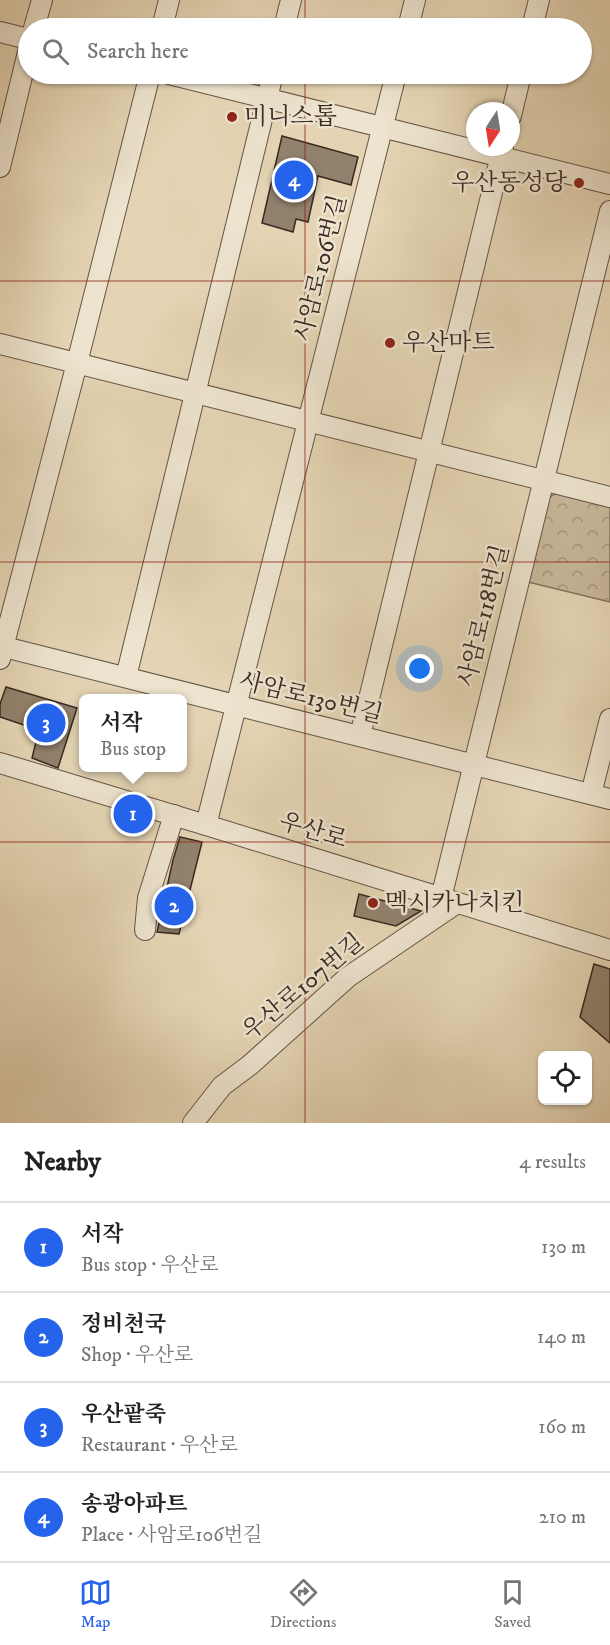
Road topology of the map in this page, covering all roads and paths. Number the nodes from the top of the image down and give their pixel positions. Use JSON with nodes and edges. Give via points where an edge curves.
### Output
{"nodes":[{"id":1,"x":42,"y":0,"type":"edge"},
{"id":2,"x":169,"y":0,"type":"edge"},
{"id":3,"x":291,"y":0,"type":"edge"},
{"id":4,"x":415,"y":0,"type":"edge"},
{"id":5,"x":539,"y":0,"type":"edge"},
{"id":6,"x":37,"y":18,"type":"edge"},
{"id":7,"x":164,"y":18,"type":"edge"},
{"id":8,"x":286,"y":18,"type":"edge"},
{"id":9,"x":410,"y":18,"type":"edge"},
{"id":10,"x":534,"y":18,"type":"edge"},
{"id":11,"x":0,"y":32,"type":"edge"},
{"id":12,"x":18,"y":36,"type":"edge"},
{"id":13,"x":20,"y":84,"type":"edge"},
{"id":14,"x":147,"y":84,"type":"edge"},
{"id":15,"x":210,"y":84,"type":"edge"},
{"id":16,"x":270,"y":84,"type":"edge"},
{"id":17,"x":394,"y":84,"type":"edge"},
{"id":18,"x":519,"y":84,"type":"edge"},
{"id":19,"x":267,"y":98,"type":"junction"},
{"id":20,"x":514,"y":102,"type":"edge"},
{"id":21,"x":383,"y":127,"type":"junction"},
{"id":22,"x":466,"y":144,"type":"edge"},
{"id":23,"x":501,"y":156,"type":"edge"},
{"id":24,"x":516,"y":156,"type":"edge"},
{"id":25,"x":0,"y":167,"type":"edge"},
{"id":26,"x":610,"y":184,"type":"edge"},
{"id":27,"x":610,"y":211,"type":"edge"},
{"id":28,"x":0,"y":344,"type":"edge"},
{"id":29,"x":77,"y":363,"type":"junction"},
{"id":30,"x":195,"y":394,"type":"junction"},
{"id":31,"x":308,"y":422,"type":"junction"},
{"id":32,"x":429,"y":452,"type":"junction"},
{"id":33,"x":544,"y":480,"type":"junction"},
{"id":34,"x":610,"y":497,"type":"edge"},
{"id":35,"x":1,"y":651,"type":"edge"},
{"id":36,"x":126,"y":678,"type":"junction"},
{"id":37,"x":236,"y":705,"type":"junction"},
{"id":38,"x":610,"y":719,"type":"edge"},
{"id":39,"x":360,"y":736,"type":"junction"},
{"id":40,"x":0,"y":763,"type":"edge"},
{"id":41,"x":474,"y":765,"type":"junction"},
{"id":42,"x":601,"y":796,"type":"edge"},
{"id":43,"x":174,"y":815,"type":"junction"},
{"id":44,"x":206,"y":825,"type":"junction"},
{"id":45,"x":449,"y":901,"type":"junction"},
{"id":46,"x":145,"y":930,"type":"dead end"},
{"id":47,"x":610,"y":950,"type":"edge"},
{"id":48,"x":193,"y":1123,"type":"edge"}],
"edges":[{"from":1,"to":6,"type":"street"},
{"from":2,"to":7,"type":"street"},
{"from":3,"to":8,"type":"street"},
{"from":4,"to":9,"type":"street"},
{"from":5,"to":10,"type":"street"},
{"from":11,"to":12,"type":"street"},
{"from":13,"to":25,"type":"street"},
{"from":14,"to":29,"type":"street"},
{"from":15,"to":19,"type":"street"},
{"from":16,"to":19,"type":"street"},
{"from":17,"to":21,"type":"street","name":"사암로106번길"},
{"from":18,"to":20,"type":"street"},
{"from":19,"to":21,"type":"street"},
{"from":19,"to":30,"type":"street"},
{"from":21,"to":22,"type":"street"},
{"from":21,"to":31,"type":"street","name":"사암로106번길"},
{"from":23,"to":32,"type":"street"},
{"from":24,"to":26,"type":"street"},
{"from":27,"to":33,"type":"street"},
{"from":28,"to":29,"type":"street"},
{"from":29,"to":30,"type":"street"},
{"from":29,"to":35,"type":"street"},
{"from":30,"to":31,"type":"street"},
{"from":30,"to":36,"type":"street"},
{"from":31,"to":32,"type":"street"},
{"from":31,"to":37,"type":"street"},
{"from":32,"to":33,"type":"street"},
{"from":32,"to":39,"type":"street"},
{"from":33,"to":34,"type":"street"},
{"from":33,"to":41,"type":"street","name":"사암로118번길"},
{"from":35,"to":36,"type":"street","name":"사암로130번길"},
{"from":36,"to":37,"type":"street","name":"사암로130번길"},
{"from":37,"to":39,"type":"street","name":"사암로130번길"},
{"from":37,"to":44,"type":"street"},
{"from":38,"to":42,"type":"street"},
{"from":39,"to":41,"type":"street","name":"사암로130번길"},
{"from":40,"to":43,"type":"street","name":"우산로"},
{"from":41,"to":42,"type":"street","name":"사암로130번길"},
{"from":41,"to":45,"type":"street","name":"사암로118번길"},
{"from":43,"to":44,"type":"street","name":"우산로"},
{"from":43,"to":46,"type":"street","via":[[148,898]]},
{"from":44,"to":45,"type":"street","name":"우산로"},
{"from":45,"to":47,"type":"street","name":"우산로"},
{"from":45,"to":48,"type":"street","name":"우산로107번길","via":[[348,977],[222,1086]]}]}
